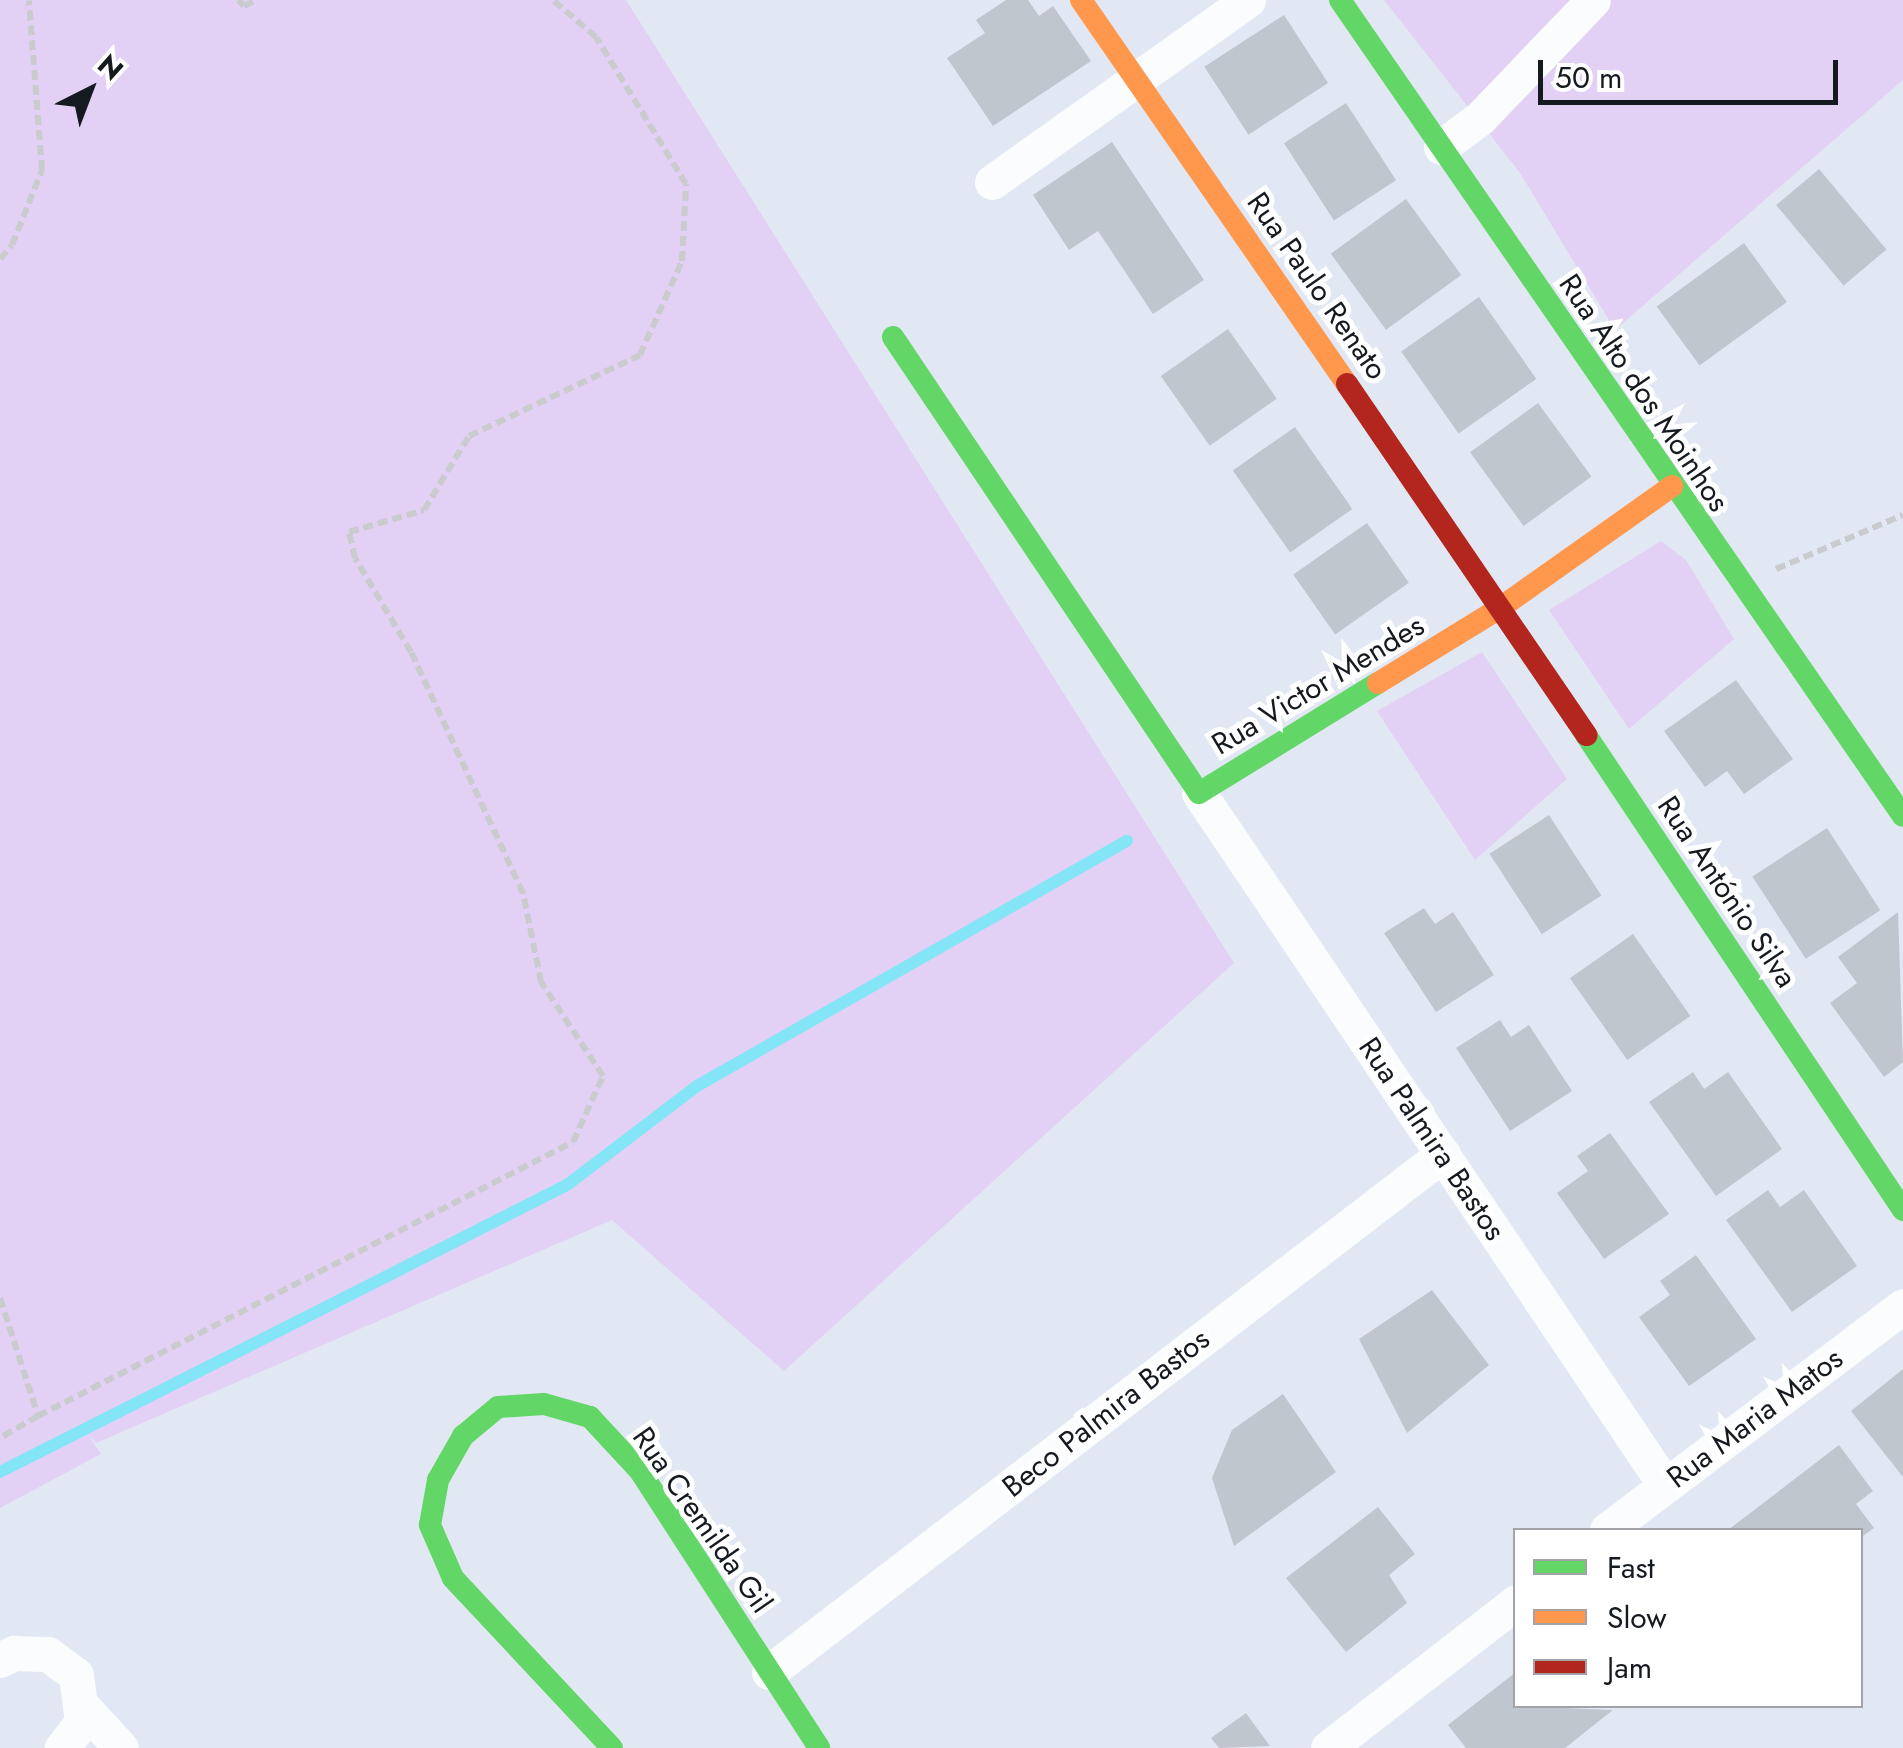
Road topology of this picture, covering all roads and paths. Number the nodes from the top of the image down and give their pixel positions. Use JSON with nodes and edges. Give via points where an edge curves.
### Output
{"nodes":[{"id":1,"x":29,"y":0,"type":"edge"},
{"id":2,"x":238,"y":0,"type":"edge"},
{"id":3,"x":257,"y":0,"type":"edge"},
{"id":4,"x":554,"y":0,"type":"edge"},
{"id":5,"x":1081,"y":0,"type":"edge"},
{"id":6,"x":1248,"y":0,"type":"edge"},
{"id":7,"x":1340,"y":0,"type":"edge"},
{"id":8,"x":1592,"y":0,"type":"edge"},
{"id":9,"x":1137,"y":78,"type":"junction"},
{"id":10,"x":1441,"y":148,"type":"junction"},
{"id":11,"x":992,"y":182,"type":"dead end"},
{"id":12,"x":0,"y":258,"type":"edge"},
{"id":13,"x":893,"y":337,"type":"dead end"},
{"id":14,"x":1672,"y":486,"type":"junction"},
{"id":15,"x":1903,"y":516,"type":"edge"},
{"id":16,"x":1739,"y":587,"type":"junction"},
{"id":17,"x":1500,"y":608,"type":"junction"},
{"id":18,"x":1199,"y":792,"type":"junction"},
{"id":19,"x":1903,"y":816,"type":"edge"},
{"id":20,"x":1443,"y":1154,"type":"junction"},
{"id":21,"x":1903,"y":1210,"type":"edge"},
{"id":22,"x":0,"y":1298,"type":"edge"},
{"id":23,"x":1903,"y":1306,"type":"edge"},
{"id":24,"x":38,"y":1416,"type":"junction"},
{"id":25,"x":0,"y":1438,"type":"edge"},
{"id":26,"x":1666,"y":1485,"type":"junction"},
{"id":27,"x":1610,"y":1528,"type":"edge"},
{"id":28,"x":1513,"y":1604,"type":"edge"},
{"id":29,"x":0,"y":1660,"type":"edge"},
{"id":30,"x":769,"y":1672,"type":"junction"},
{"id":31,"x":84,"y":1708,"type":"junction"},
{"id":32,"x":62,"y":1748,"type":"edge"},
{"id":33,"x":121,"y":1748,"type":"edge"},
{"id":34,"x":612,"y":1748,"type":"edge"},
{"id":35,"x":819,"y":1748,"type":"edge"},
{"id":36,"x":1328,"y":1748,"type":"edge"}],
"edges":[{"from":1,"to":12,"type":"path","via":[[42,170],[12,245]]},
{"from":2,"to":3,"type":"path","via":[[244,6]]},
{"from":4,"to":24,"type":"path","via":[[596,38],[686,184],[682,261],[640,355],[469,436],[424,510],[349,532],[355,558],[411,652],[523,894],[541,982],[603,1076],[573,1142]]},
{"from":5,"to":9,"type":"street","name":"Rua Paulo Renato"},
{"from":6,"to":9,"type":"street"},
{"from":7,"to":10,"type":"street","name":"Rua Alto dos Moinhos"},
{"from":8,"to":10,"type":"street","via":[[1480,118]]},
{"from":9,"to":11,"type":"street"},
{"from":9,"to":17,"type":"street","name":"Rua Paulo Renato"},
{"from":10,"to":14,"type":"street","name":"Rua Alto dos Moinhos"},
{"from":13,"to":18,"type":"street","name":"Rua Victor Mendes"},
{"from":14,"to":16,"type":"street","name":"Rua Alto dos Moinhos"},
{"from":14,"to":17,"type":"street","name":"Rua Victor Mendes"},
{"from":15,"to":16,"type":"path","via":[[1855,531]]},
{"from":16,"to":19,"type":"street","name":"Rua Alto dos Moinhos"},
{"from":17,"to":18,"type":"street","name":"Rua Victor Mendes"},
{"from":17,"to":21,"type":"street","name":"Rua António Silva"},
{"from":18,"to":20,"type":"street","name":"Rua Palmira Bastos"},
{"from":20,"to":26,"type":"street","name":"Rua Palmira Bastos"},
{"from":20,"to":30,"type":"street","name":"Beco Palmira Bastos"},
{"from":22,"to":24,"type":"path"},
{"from":23,"to":26,"type":"street","name":"Rua Maria Matos"},
{"from":24,"to":25,"type":"path"},
{"from":26,"to":27,"type":"street","name":"Rua Maria Matos"},
{"from":28,"to":36,"type":"street"},
{"from":29,"to":31,"type":"street","via":[[32,1651],[64,1662],[76,1675]]},
{"from":30,"to":34,"type":"street","name":"Rua Cremilda Gil","via":[[640,1472],[590,1417],[544,1404],[498,1407],[463,1436],[438,1480],[430,1526],[452,1578]]},
{"from":30,"to":35,"type":"street","name":"Rua Cremilda Gil"},
{"from":31,"to":32,"type":"street","via":[[75,1735]]},
{"from":31,"to":33,"type":"street"}]}
